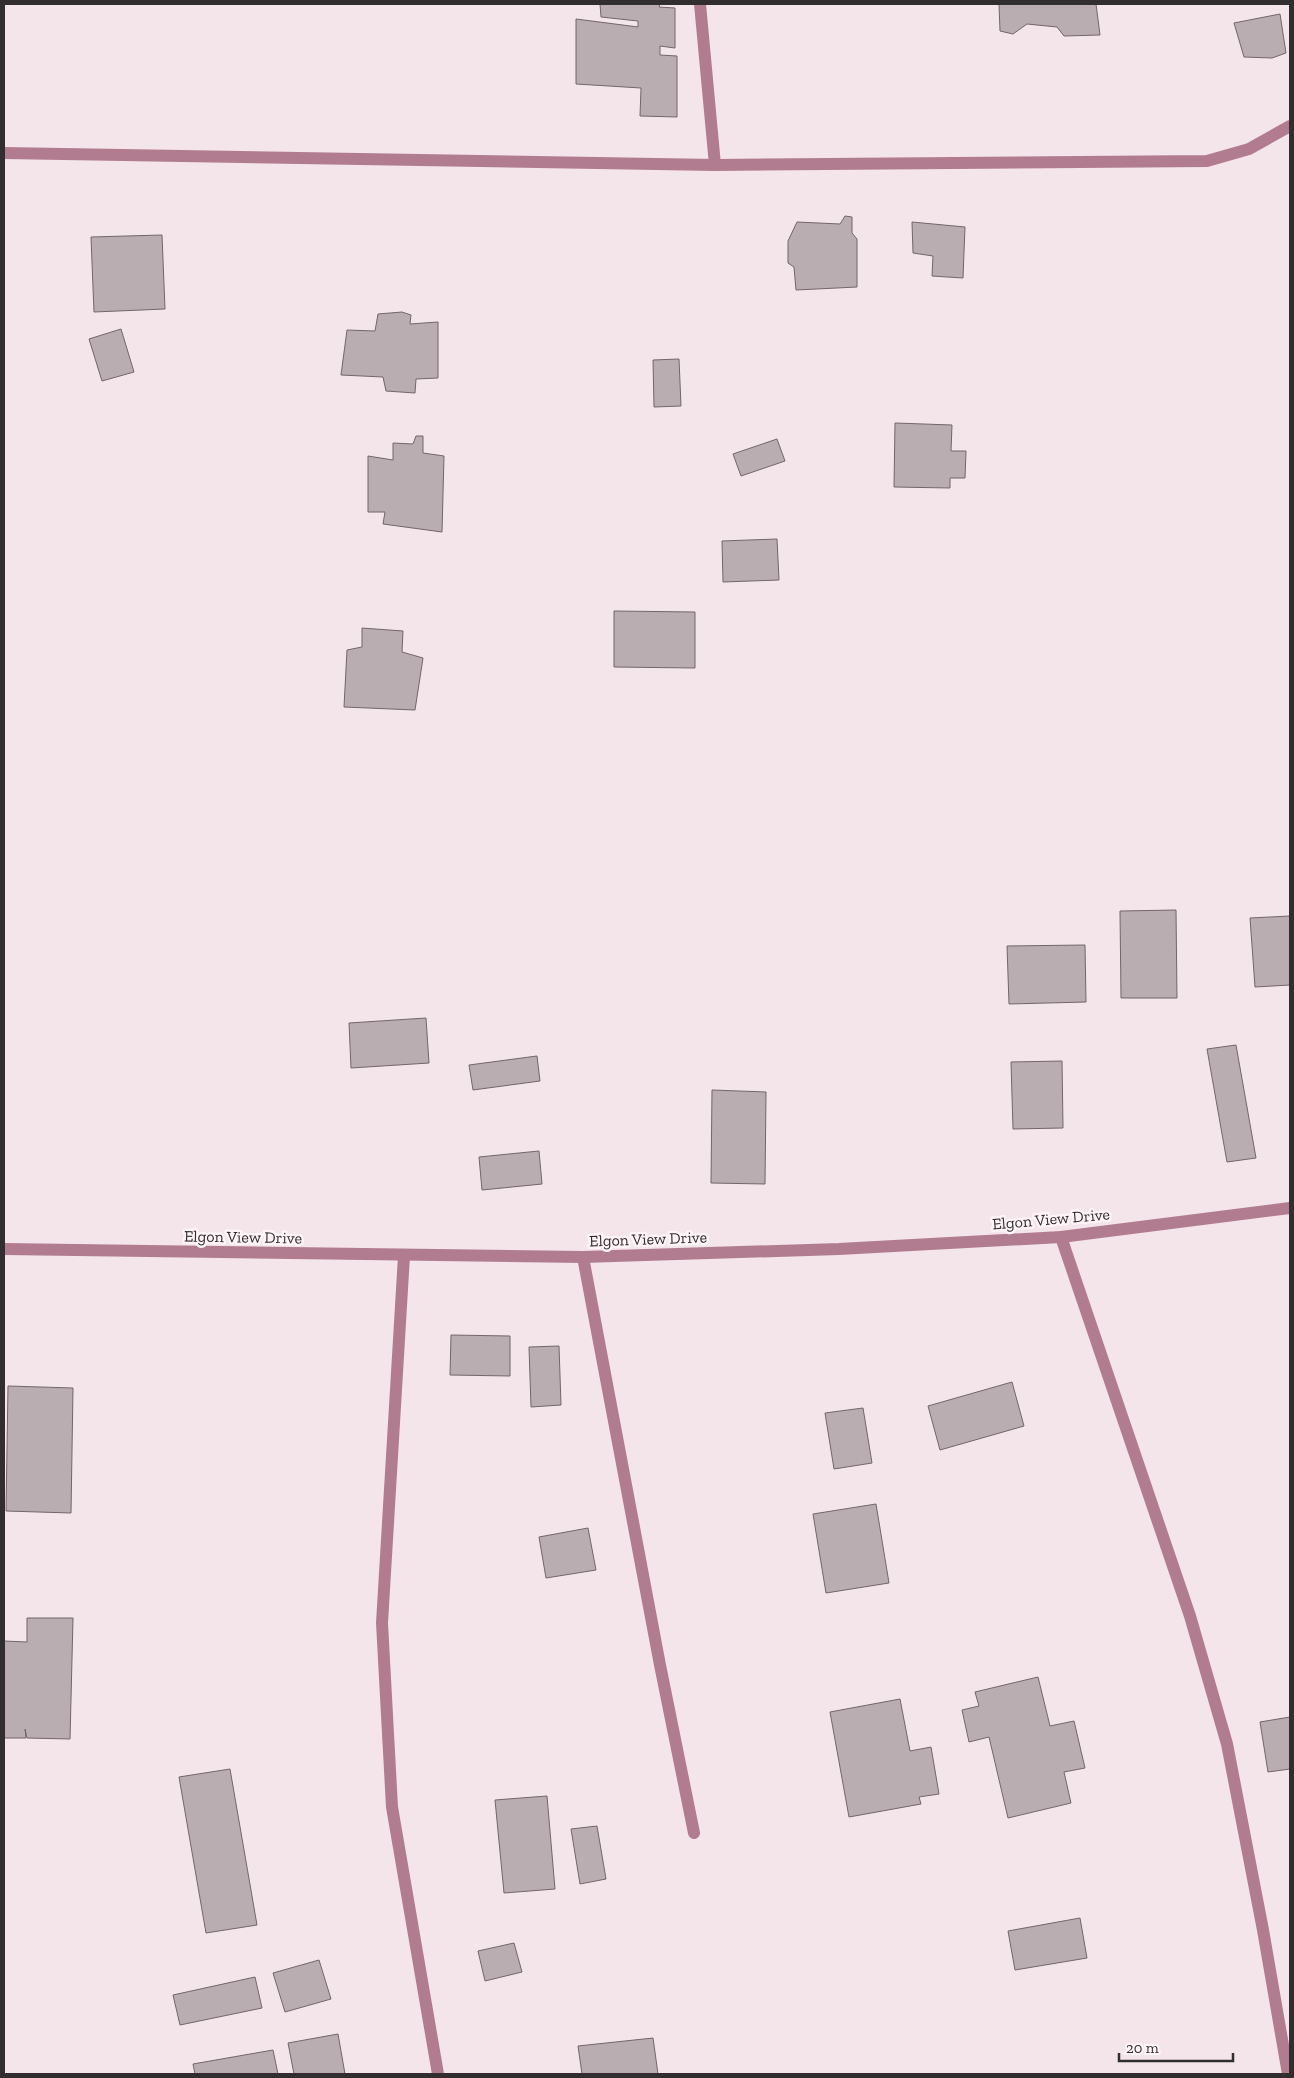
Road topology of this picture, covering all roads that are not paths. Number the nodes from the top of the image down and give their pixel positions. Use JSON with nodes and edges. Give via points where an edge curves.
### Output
{"nodes":[{"id":1,"x":700,"y":4,"type":"edge"},
{"id":2,"x":1290,"y":126,"type":"edge"},
{"id":3,"x":4,"y":153,"type":"edge"},
{"id":4,"x":715,"y":164,"type":"junction"},
{"id":5,"x":1290,"y":1208,"type":"edge"},
{"id":6,"x":1061,"y":1237,"type":"junction"},
{"id":7,"x":4,"y":1249,"type":"edge"},
{"id":8,"x":404,"y":1256,"type":"junction"},
{"id":9,"x":583,"y":1257,"type":"junction"},
{"id":10,"x":694,"y":1833,"type":"dead end"},
{"id":11,"x":438,"y":2074,"type":"edge"},
{"id":12,"x":1288,"y":2074,"type":"edge"}],
"edges":[{"from":1,"to":4,"type":"street"},
{"from":2,"to":4,"type":"street","via":[[1249,149],[1207,161]]},
{"from":3,"to":4,"type":"street"},
{"from":5,"to":6,"type":"street","name":"Elgon View Drive"},
{"from":6,"to":9,"type":"street","name":"Elgon View Drive","via":[[838,1249]]},
{"from":6,"to":12,"type":"street","via":[[1190,1616],[1227,1744]]},
{"from":7,"to":8,"type":"street","name":"Elgon View Drive"},
{"from":8,"to":9,"type":"street","name":"Elgon View Drive"},
{"from":8,"to":11,"type":"street","via":[[382,1623],[392,1807]]},
{"from":9,"to":10,"type":"street"}]}
